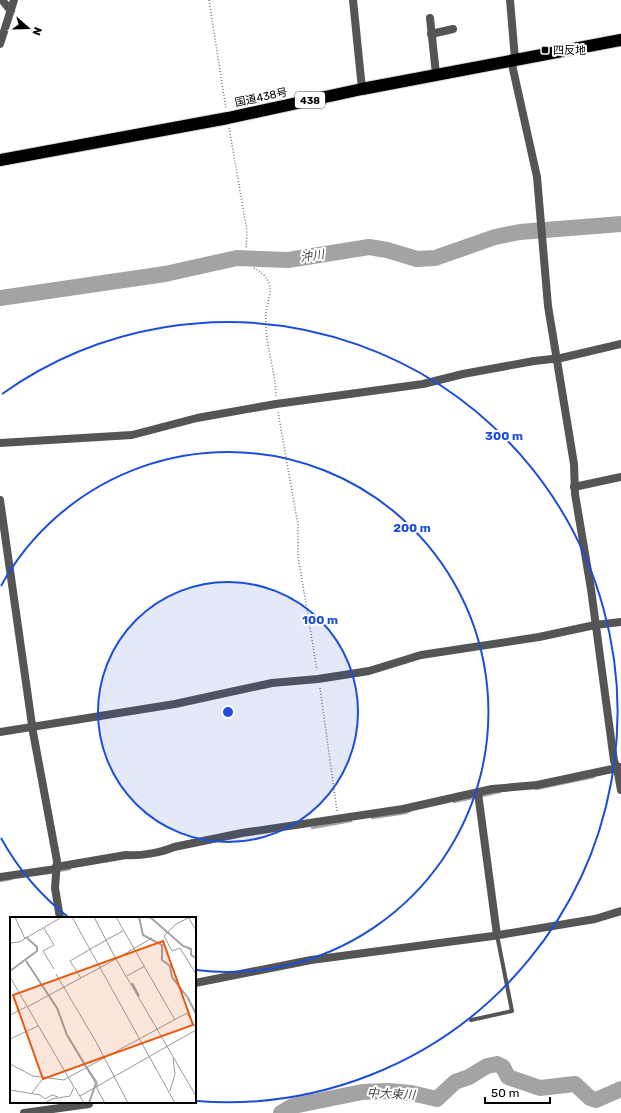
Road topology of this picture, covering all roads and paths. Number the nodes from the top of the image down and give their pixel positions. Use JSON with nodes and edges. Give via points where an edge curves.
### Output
{"nodes":[{"id":1,"x":2,"y":0,"type":"edge"},
{"id":2,"x":14,"y":0,"type":"edge"},
{"id":3,"x":209,"y":0,"type":"edge"},
{"id":4,"x":353,"y":0,"type":"edge"},
{"id":5,"x":510,"y":0,"type":"edge"},
{"id":6,"x":11,"y":11,"type":"junction"},
{"id":7,"x":430,"y":18,"type":"dead end"},
{"id":8,"x":453,"y":29,"type":"dead end"},
{"id":9,"x":432,"y":34,"type":"junction"},
{"id":10,"x":621,"y":40,"type":"edge"},
{"id":11,"x":0,"y":44,"type":"edge"},
{"id":12,"x":513,"y":59,"type":"junction"},
{"id":13,"x":436,"y":74,"type":"junction"},
{"id":14,"x":362,"y":89,"type":"junction"},
{"id":15,"x":228,"y":118,"type":"junction"},
{"id":16,"x":0,"y":160,"type":"edge"},
{"id":17,"x":246,"y":249,"type":"dead end"},
{"id":18,"x":254,"y":268,"type":"dead end"},
{"id":19,"x":621,"y":344,"type":"edge"},
{"id":20,"x":557,"y":358,"type":"junction"},
{"id":21,"x":276,"y":404,"type":"junction"},
{"id":22,"x":0,"y":444,"type":"edge"},
{"id":23,"x":621,"y":477,"type":"edge"},
{"id":24,"x":574,"y":487,"type":"junction"},
{"id":25,"x":0,"y":500,"type":"edge"},
{"id":26,"x":621,"y":622,"type":"edge"},
{"id":27,"x":595,"y":625,"type":"junction"},
{"id":28,"x":318,"y":679,"type":"junction"},
{"id":29,"x":33,"y":728,"type":"junction"},
{"id":30,"x":0,"y":732,"type":"edge"},
{"id":31,"x":619,"y":770,"type":"edge"},
{"id":32,"x":621,"y":790,"type":"edge"},
{"id":33,"x":478,"y":795,"type":"junction"},
{"id":34,"x":338,"y":820,"type":"junction"},
{"id":35,"x":56,"y":868,"type":"junction"},
{"id":36,"x":0,"y":877,"type":"edge"},
{"id":37,"x":621,"y":911,"type":"edge"},
{"id":38,"x":60,"y":917,"type":"edge"},
{"id":39,"x":497,"y":935,"type":"junction"},
{"id":40,"x":196,"y":983,"type":"edge"},
{"id":41,"x":471,"y":1020,"type":"dead end"},
{"id":42,"x":90,"y":1103,"type":"edge"},
{"id":43,"x":24,"y":1113,"type":"edge"}],
"edges":[{"from":1,"to":6,"type":"street"},
{"from":2,"to":6,"type":"street"},
{"from":3,"to":15,"type":"path"},
{"from":4,"to":14,"type":"street"},
{"from":5,"to":12,"type":"street"},
{"from":6,"to":11,"type":"street"},
{"from":7,"to":9,"type":"street"},
{"from":8,"to":9,"type":"street"},
{"from":9,"to":13,"type":"street"},
{"from":10,"to":12,"type":"highway","name":"国道438号","number":"438"},
{"from":12,"to":13,"type":"highway","name":"国道438号","number":"438"},
{"from":12,"to":20,"type":"street","via":[[537,177],[548,306]]},
{"from":13,"to":14,"type":"highway","name":"国道438号","number":"438"},
{"from":14,"to":15,"type":"highway","name":"国道438号","number":"438"},
{"from":15,"to":16,"type":"highway","name":"国道438号","number":"438"},
{"from":15,"to":17,"type":"path","via":[[247,231]]},
{"from":18,"to":21,"type":"path","via":[[269,282],[266,327],[274,369]]},
{"from":19,"to":20,"type":"street"},
{"from":20,"to":21,"type":"street","via":[[463,374],[423,384]]},
{"from":20,"to":24,"type":"street","via":[[574,464]]},
{"from":21,"to":22,"type":"street","via":[[197,418],[132,435]]},
{"from":21,"to":28,"type":"path","via":[[298,525],[298,556]]},
{"from":23,"to":24,"type":"street"},
{"from":24,"to":27,"type":"street"},
{"from":25,"to":29,"type":"street"},
{"from":26,"to":27,"type":"street"},
{"from":27,"to":28,"type":"street","via":[[540,637],[421,655],[369,671]]},
{"from":27,"to":31,"type":"street","via":[[614,761]]},
{"from":28,"to":29,"type":"street","via":[[272,683],[175,704]]},
{"from":28,"to":34,"type":"path"},
{"from":29,"to":30,"type":"street"},
{"from":29,"to":35,"type":"street","via":[[57,861]]},
{"from":31,"to":32,"type":"street"},
{"from":31,"to":33,"type":"street","via":[[537,785],[492,789]]},
{"from":33,"to":34,"type":"street"},
{"from":33,"to":39,"type":"street"},
{"from":34,"to":35,"type":"street","via":[[242,833],[166,850],[126,854]]},
{"from":35,"to":36,"type":"street"},
{"from":35,"to":38,"type":"street","via":[[55,888]]},
{"from":37,"to":39,"type":"street","via":[[595,919]]},
{"from":39,"to":40,"type":"street","via":[[311,960]]},
{"from":39,"to":41,"type":"lane","via":[[512,1011]]},
{"from":42,"to":43,"type":"street"}]}
